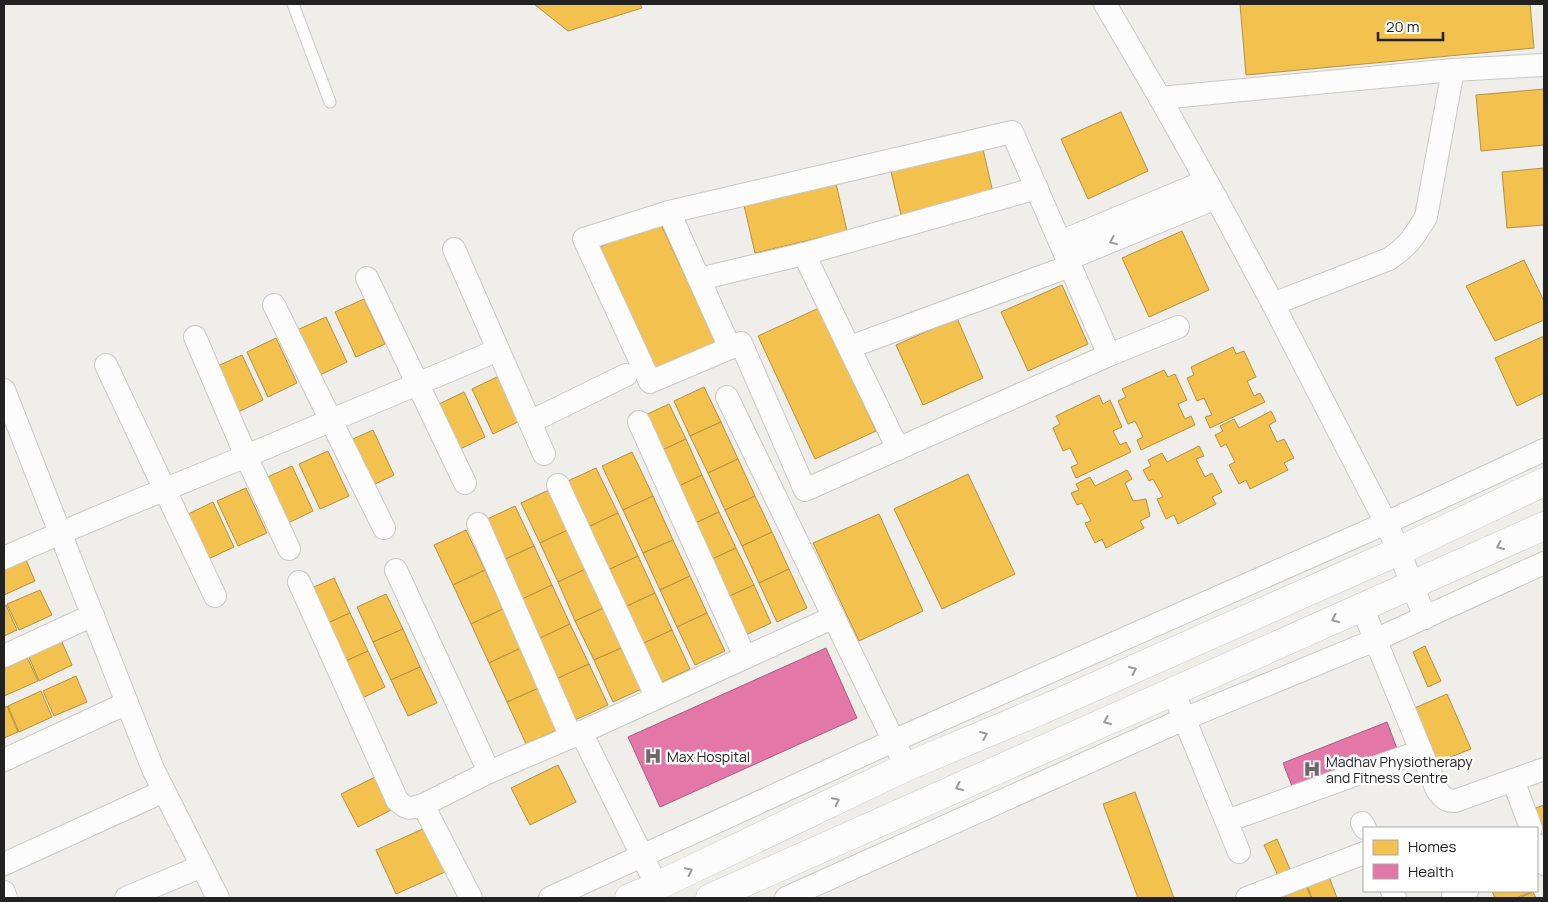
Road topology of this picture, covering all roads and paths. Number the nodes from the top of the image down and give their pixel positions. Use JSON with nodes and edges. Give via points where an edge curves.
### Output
{"nodes":[{"id":1,"x":293,"y":4,"type":"edge"},
{"id":2,"x":1105,"y":4,"type":"edge"},
{"id":3,"x":1544,"y":65,"type":"edge"},
{"id":4,"x":1453,"y":70,"type":"junction"},
{"id":5,"x":1160,"y":98,"type":"junction"},
{"id":6,"x":330,"y":102,"type":"dead end"},
{"id":7,"x":1037,"y":188,"type":"junction"},
{"id":8,"x":1211,"y":189,"type":"junction"},
{"id":9,"x":669,"y":212,"type":"junction"},
{"id":10,"x":454,"y":249,"type":"dead end"},
{"id":11,"x":804,"y":254,"type":"junction"},
{"id":12,"x":1066,"y":256,"type":"junction"},
{"id":13,"x":367,"y":278,"type":"dead end"},
{"id":14,"x":699,"y":279,"type":"junction"},
{"id":15,"x":1273,"y":304,"type":"junction"},
{"id":16,"x":274,"y":305,"type":"dead end"},
{"id":17,"x":1178,"y":327,"type":"dead end"},
{"id":18,"x":195,"y":337,"type":"dead end"},
{"id":19,"x":730,"y":348,"type":"junction"},
{"id":20,"x":850,"y":348,"type":"junction"},
{"id":21,"x":498,"y":350,"type":"junction"},
{"id":22,"x":1109,"y":355,"type":"junction"},
{"id":23,"x":106,"y":365,"type":"dead end"},
{"id":24,"x":626,"y":375,"type":"dead end"},
{"id":25,"x":417,"y":383,"type":"junction"},
{"id":26,"x":4,"y":390,"type":"edge"},
{"id":27,"x":727,"y":397,"type":"dead end"},
{"id":28,"x":331,"y":420,"type":"junction"},
{"id":29,"x":530,"y":422,"type":"junction"},
{"id":30,"x":639,"y":422,"type":"dead end"},
{"id":31,"x":898,"y":449,"type":"junction"},
{"id":32,"x":1544,"y":450,"type":"edge"},
{"id":33,"x":544,"y":454,"type":"dead end"},
{"id":34,"x":246,"y":456,"type":"junction"},
{"id":35,"x":1544,"y":482,"type":"edge"},
{"id":36,"x":464,"y":483,"type":"dead end"},
{"id":37,"x":558,"y":485,"type":"dead end"},
{"id":38,"x":165,"y":490,"type":"junction"},
{"id":39,"x":478,"y":524,"type":"dead end"},
{"id":40,"x":1386,"y":524,"type":"junction"},
{"id":41,"x":1544,"y":526,"type":"edge"},
{"id":42,"x":384,"y":528,"type":"dead end"},
{"id":43,"x":60,"y":532,"type":"junction"},
{"id":44,"x":289,"y":549,"type":"dead end"},
{"id":45,"x":1399,"y":551,"type":"junction"},
{"id":46,"x":4,"y":558,"type":"edge"},
{"id":47,"x":1544,"y":563,"type":"edge"},
{"id":48,"x":396,"y":570,"type":"dead end"},
{"id":49,"x":299,"y":582,"type":"dead end"},
{"id":50,"x":1411,"y":585,"type":"junction"},
{"id":51,"x":215,"y":596,"type":"dead end"},
{"id":52,"x":1362,"y":607,"type":"junction"},
{"id":53,"x":93,"y":615,"type":"junction"},
{"id":54,"x":834,"y":617,"type":"junction"},
{"id":55,"x":1424,"y":618,"type":"junction"},
{"id":56,"x":1375,"y":640,"type":"junction"},
{"id":57,"x":4,"y":656,"type":"edge"},
{"id":58,"x":745,"y":658,"type":"junction"},
{"id":59,"x":1173,"y":692,"type":"junction"},
{"id":60,"x":658,"y":698,"type":"junction"},
{"id":61,"x":127,"y":703,"type":"junction"},
{"id":62,"x":1184,"y":720,"type":"junction"},
{"id":63,"x":576,"y":735,"type":"junction"},
{"id":64,"x":894,"y":741,"type":"junction"},
{"id":65,"x":1421,"y":751,"type":"junction"},
{"id":66,"x":4,"y":760,"type":"edge"},
{"id":67,"x":906,"y":767,"type":"junction"},
{"id":68,"x":1544,"y":769,"type":"edge"},
{"id":69,"x":489,"y":772,"type":"junction"},
{"id":70,"x":1513,"y":780,"type":"junction"},
{"id":71,"x":164,"y":791,"type":"junction"},
{"id":72,"x":423,"y":805,"type":"junction"},
{"id":73,"x":1227,"y":821,"type":"junction"},
{"id":74,"x":1531,"y":827,"type":"edge"},
{"id":75,"x":1239,"y":852,"type":"dead end"},
{"id":76,"x":1363,"y":853,"type":"edge"},
{"id":77,"x":642,"y":856,"type":"junction"},
{"id":78,"x":4,"y":864,"type":"edge"},
{"id":79,"x":202,"y":866,"type":"junction"},
{"id":80,"x":657,"y":886,"type":"junction"},
{"id":81,"x":4,"y":892,"type":"edge"},
{"id":82,"x":561,"y":896,"type":"edge"},
{"id":83,"x":6,"y":898,"type":"edge"},
{"id":84,"x":126,"y":898,"type":"edge"},
{"id":85,"x":218,"y":898,"type":"edge"},
{"id":86,"x":471,"y":898,"type":"edge"},
{"id":87,"x":629,"y":898,"type":"edge"},
{"id":88,"x":710,"y":898,"type":"edge"},
{"id":89,"x":786,"y":898,"type":"edge"},
{"id":90,"x":1247,"y":898,"type":"edge"}],
"edges":[{"from":1,"to":6,"type":"lane"},
{"from":2,"to":5,"type":"street"},
{"from":3,"to":4,"type":"street"},
{"from":4,"to":5,"type":"street"},
{"from":4,"to":15,"type":"street","via":[[1426,217],[1415,235],[1404,249],[1389,259]]},
{"from":5,"to":8,"type":"street"},
{"from":7,"to":9,"type":"street","via":[[1012,132]]},
{"from":7,"to":11,"type":"street"},
{"from":7,"to":12,"type":"street"},
{"from":8,"to":12,"type":"street"},
{"from":8,"to":15,"type":"street"},
{"from":9,"to":14,"type":"street"},
{"from":9,"to":19,"type":"street","via":[[584,239],[650,382]]},
{"from":10,"to":21,"type":"street"},
{"from":11,"to":14,"type":"street"},
{"from":11,"to":20,"type":"street"},
{"from":12,"to":20,"type":"street"},
{"from":12,"to":22,"type":"street"},
{"from":13,"to":25,"type":"street"},
{"from":14,"to":19,"type":"street"},
{"from":15,"to":40,"type":"street"},
{"from":16,"to":28,"type":"street"},
{"from":17,"to":22,"type":"street"},
{"from":18,"to":34,"type":"street"},
{"from":19,"to":31,"type":"street","via":[[741,343],[805,490]]},
{"from":20,"to":31,"type":"street"},
{"from":21,"to":25,"type":"street"},
{"from":21,"to":29,"type":"street"},
{"from":22,"to":31,"type":"street"},
{"from":23,"to":38,"type":"street"},
{"from":24,"to":29,"type":"street"},
{"from":25,"to":28,"type":"street"},
{"from":25,"to":36,"type":"street"},
{"from":26,"to":43,"type":"street"},
{"from":27,"to":54,"type":"street"},
{"from":28,"to":34,"type":"street"},
{"from":28,"to":42,"type":"street"},
{"from":29,"to":33,"type":"street"},
{"from":30,"to":58,"type":"street"},
{"from":32,"to":40,"type":"street"},
{"from":34,"to":38,"type":"street"},
{"from":34,"to":44,"type":"street"},
{"from":35,"to":45,"type":"street"},
{"from":37,"to":60,"type":"street"},
{"from":38,"to":43,"type":"street"},
{"from":38,"to":51,"type":"street"},
{"from":39,"to":63,"type":"street"},
{"from":40,"to":45,"type":"street"},
{"from":40,"to":64,"type":"street"},
{"from":41,"to":50,"type":"street","one_way":true},
{"from":43,"to":46,"type":"street"},
{"from":43,"to":53,"type":"street"},
{"from":45,"to":50,"type":"street"},
{"from":67,"to":45,"type":"street","one_way":true},
{"from":47,"to":55,"type":"street"},
{"from":48,"to":69,"type":"street"},
{"from":49,"to":72,"type":"street","via":[[397,800],[404,807]]},
{"from":50,"to":52,"type":"street"},
{"from":50,"to":55,"type":"street"},
{"from":52,"to":56,"type":"street"},
{"from":52,"to":59,"type":"street","one_way":true},
{"from":53,"to":57,"type":"street"},
{"from":53,"to":61,"type":"street"},
{"from":54,"to":58,"type":"street"},
{"from":54,"to":64,"type":"street"},
{"from":55,"to":56,"type":"street"},
{"from":56,"to":62,"type":"street"},
{"from":56,"to":65,"type":"street"},
{"from":58,"to":60,"type":"street"},
{"from":59,"to":62,"type":"street"},
{"from":59,"to":88,"type":"street","one_way":true},
{"from":60,"to":63,"type":"street"},
{"from":61,"to":66,"type":"street"},
{"from":61,"to":71,"type":"street"},
{"from":62,"to":73,"type":"street"},
{"from":62,"to":89,"type":"street"},
{"from":63,"to":69,"type":"street"},
{"from":63,"to":77,"type":"street"},
{"from":64,"to":67,"type":"street"},
{"from":64,"to":77,"type":"street"},
{"from":65,"to":70,"type":"street","via":[[1438,790],[1447,801],[1456,801]]},
{"from":65,"to":73,"type":"street"},
{"from":80,"to":67,"type":"street","one_way":true},
{"from":68,"to":70,"type":"street"},
{"from":69,"to":72,"type":"street"},
{"from":70,"to":74,"type":"street"},
{"from":71,"to":78,"type":"street"},
{"from":71,"to":79,"type":"street"},
{"from":72,"to":86,"type":"street"},
{"from":73,"to":75,"type":"street"},
{"from":76,"to":90,"type":"street"},
{"from":77,"to":80,"type":"street"},
{"from":77,"to":82,"type":"street"},
{"from":79,"to":84,"type":"street"},
{"from":79,"to":85,"type":"street"},
{"from":80,"to":87,"type":"street"},
{"from":81,"to":83,"type":"street"}]}
